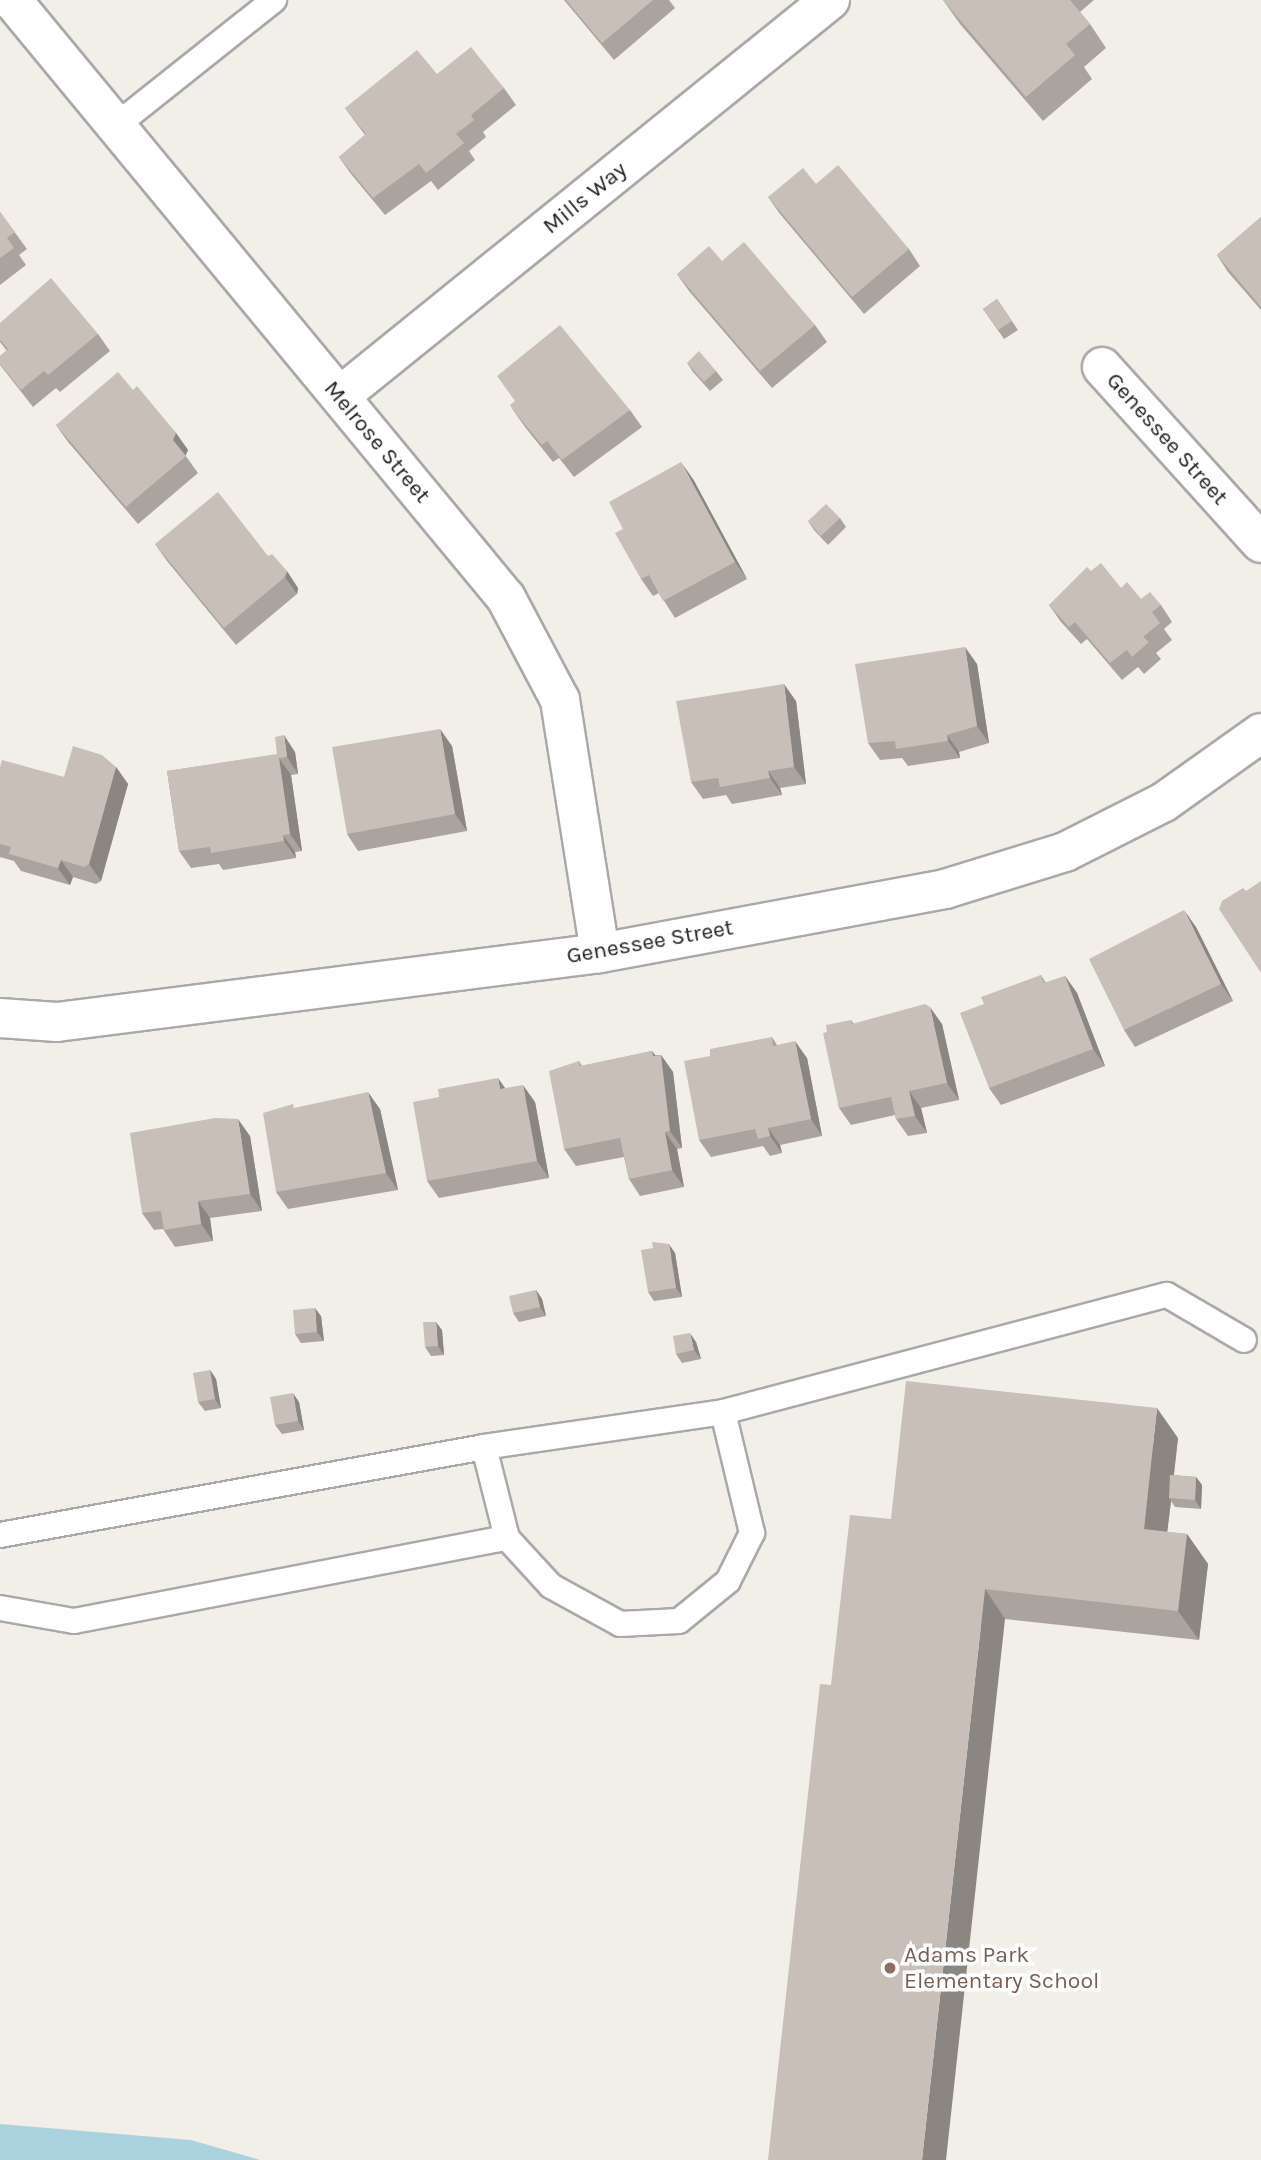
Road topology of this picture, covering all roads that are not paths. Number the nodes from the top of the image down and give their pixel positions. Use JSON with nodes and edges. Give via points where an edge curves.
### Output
{"nodes":[{"id":1,"x":12,"y":0,"type":"edge"},
{"id":2,"x":274,"y":0,"type":"edge"},
{"id":3,"x":830,"y":0,"type":"edge"},
{"id":4,"x":113,"y":128,"type":"junction"},
{"id":5,"x":1102,"y":366,"type":"dead end"},
{"id":6,"x":340,"y":396,"type":"junction"},
{"id":7,"x":1261,"y":543,"type":"edge"},
{"id":8,"x":1261,"y":733,"type":"edge"},
{"id":9,"x":600,"y":953,"type":"junction"},
{"id":10,"x":0,"y":1018,"type":"edge"},
{"id":11,"x":1244,"y":1340,"type":"dead end"},
{"id":12,"x":723,"y":1412,"type":"junction"},
{"id":13,"x":484,"y":1447,"type":"junction"},
{"id":14,"x":0,"y":1535,"type":"edge"},
{"id":15,"x":507,"y":1538,"type":"junction"},
{"id":16,"x":0,"y":1608,"type":"edge"}],
"edges":[{"from":1,"to":4,"type":"street","name":"Melrose Street"},
{"from":2,"to":4,"type":"lane"},
{"from":3,"to":6,"type":"street","name":"Mills Way"},
{"from":4,"to":6,"type":"street","name":"Melrose Street"},
{"from":5,"to":7,"type":"street","name":"Genessee Street"},
{"from":6,"to":9,"type":"street","name":"Melrose Street","via":[[506,597],[560,700]]},
{"from":8,"to":9,"type":"street","name":"Genessee Street","via":[[1164,802],[1065,852],[945,889]]},
{"from":9,"to":10,"type":"street","name":"Genessee Street","via":[[57,1022]]},
{"from":11,"to":12,"type":"lane","via":[[1167,1295]]},
{"from":12,"to":13,"type":"lane"},
{"from":12,"to":15,"type":"lane","via":[[752,1533],[728,1581],[679,1621],[620,1624],[551,1586]]},
{"from":13,"to":14,"type":"lane"},
{"from":13,"to":15,"type":"lane"},
{"from":15,"to":16,"type":"lane","via":[[74,1621]]}]}
